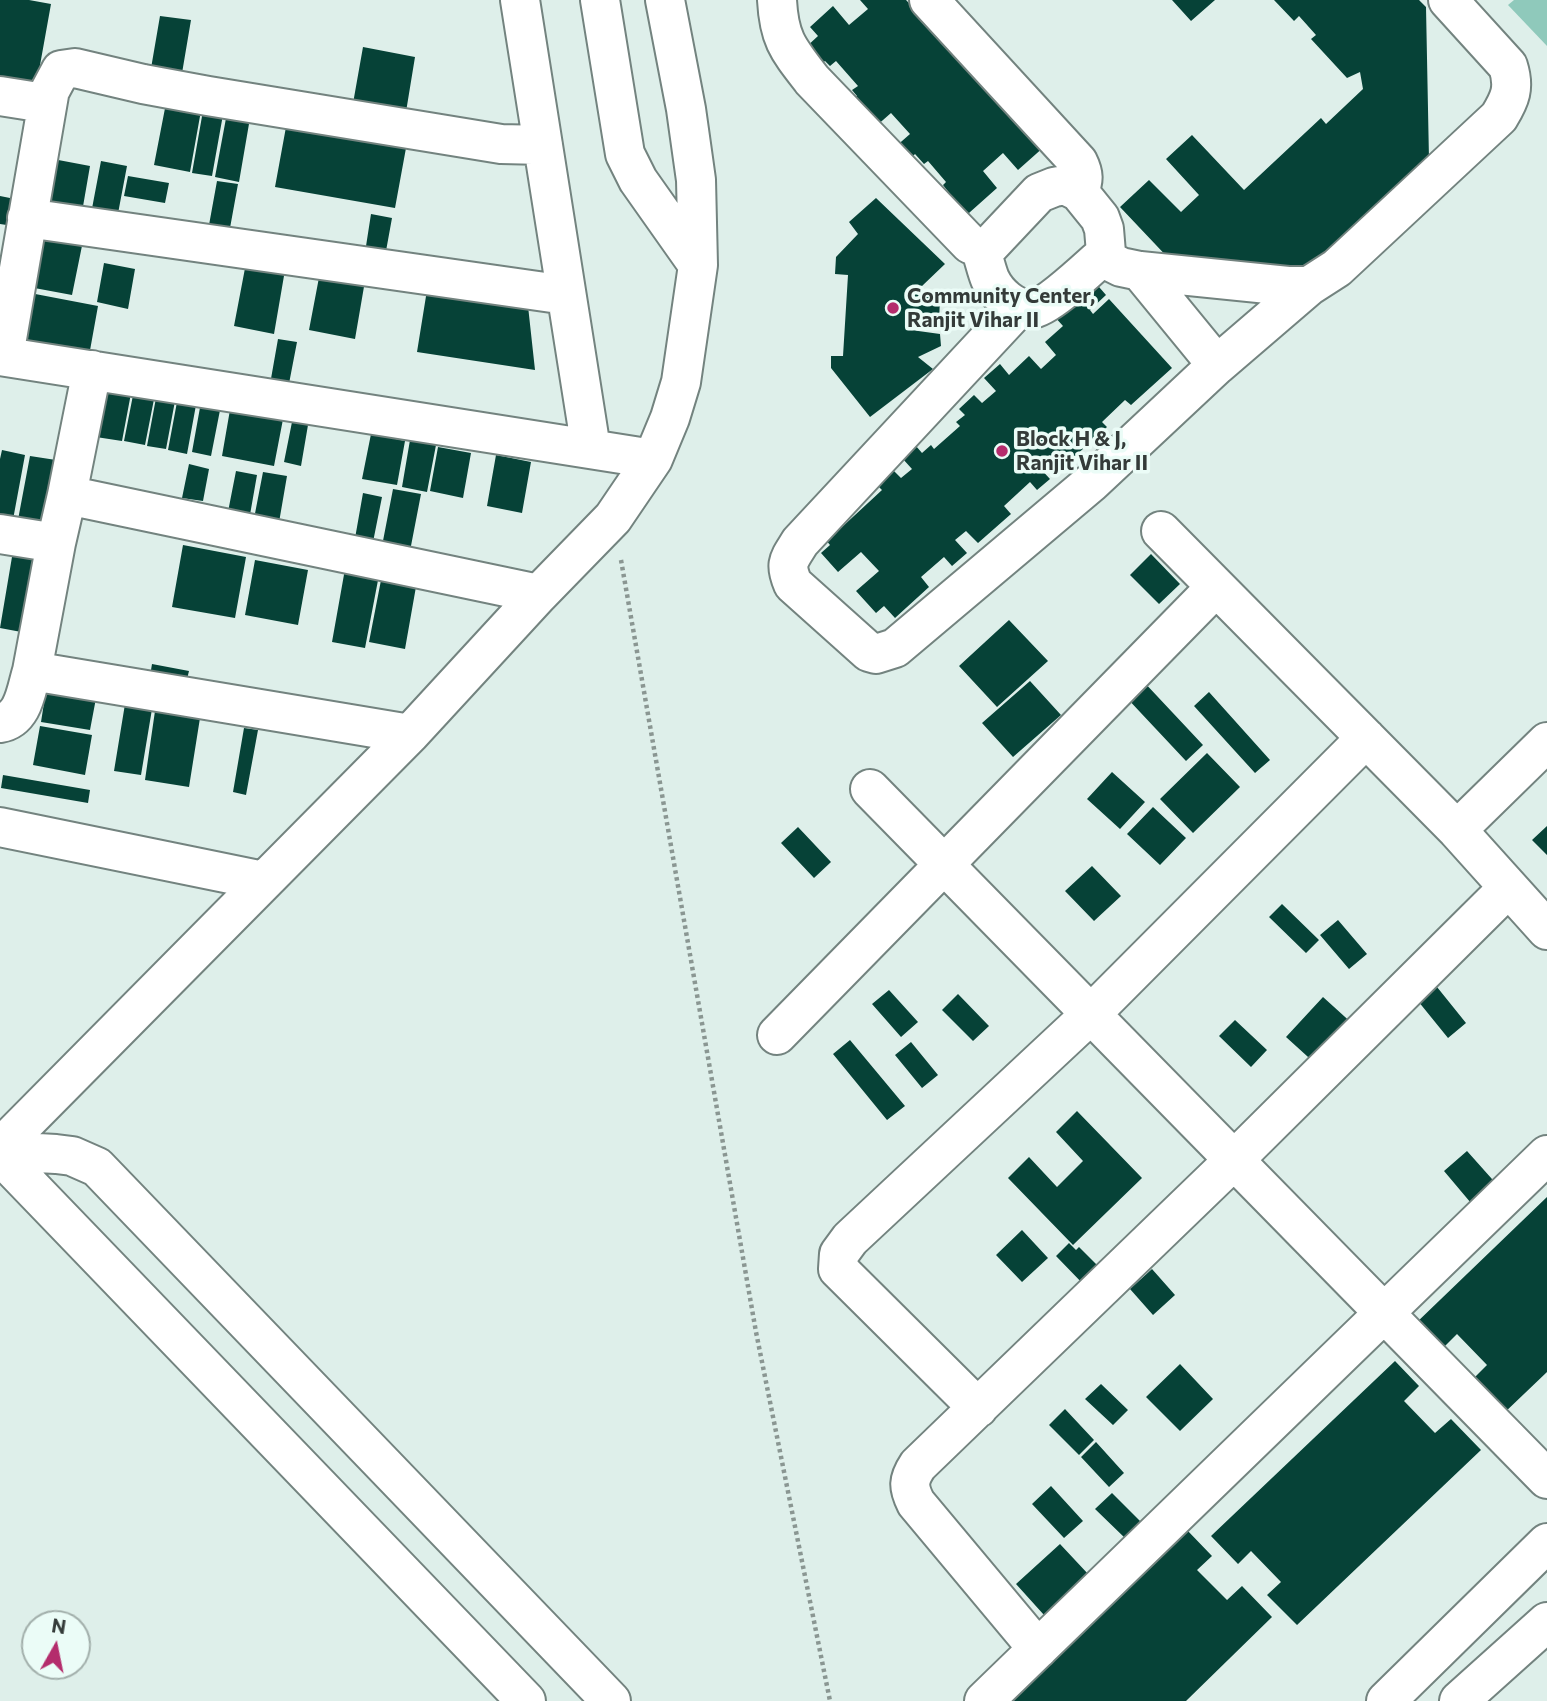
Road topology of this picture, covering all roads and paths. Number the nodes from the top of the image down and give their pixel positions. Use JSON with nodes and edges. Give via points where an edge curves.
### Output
{"nodes":[{"id":1,"x":520,"y":0,"type":"edge"},
{"id":2,"x":600,"y":0,"type":"edge"},
{"id":3,"x":665,"y":0,"type":"edge"},
{"id":4,"x":777,"y":0,"type":"edge"},
{"id":5,"x":929,"y":0,"type":"edge"},
{"id":6,"x":1448,"y":0,"type":"edge"},
{"id":7,"x":48,"y":95,"type":"junction"},
{"id":8,"x":0,"y":96,"type":"edge"},
{"id":9,"x":543,"y":145,"type":"junction"},
{"id":10,"x":1079,"y":192,"type":"junction"},
{"id":11,"x":27,"y":218,"type":"junction"},
{"id":12,"x":980,"y":248,"type":"junction"},
{"id":13,"x":1106,"y":253,"type":"junction"},
{"id":14,"x":698,"y":265,"type":"junction"},
{"id":15,"x":1140,"y":271,"type":"junction"},
{"id":16,"x":1309,"y":286,"type":"junction"},
{"id":17,"x":566,"y":295,"type":"junction"},
{"id":18,"x":1019,"y":307,"type":"junction"},
{"id":19,"x":2,"y":356,"type":"edge"},
{"id":20,"x":1217,"y":365,"type":"junction"},
{"id":21,"x":92,"y":370,"type":"junction"},
{"id":22,"x":591,"y":449,"type":"junction"},
{"id":23,"x":653,"y":459,"type":"junction"},
{"id":24,"x":67,"y":495,"type":"junction"},
{"id":25,"x":613,"y":518,"type":"junction"},
{"id":26,"x":1161,"y":531,"type":"dead end"},
{"id":27,"x":0,"y":534,"type":"edge"},
{"id":28,"x":57,"y":543,"type":"junction"},
{"id":29,"x":1216,"y":587,"type":"junction"},
{"id":30,"x":539,"y":594,"type":"junction"},
{"id":31,"x":32,"y":671,"type":"junction"},
{"id":32,"x":0,"y":723,"type":"edge"},
{"id":33,"x":410,"y":734,"type":"junction"},
{"id":34,"x":1366,"y":738,"type":"junction"},
{"id":35,"x":1547,"y":742,"type":"edge"},
{"id":36,"x":870,"y":789,"type":"dead end"},
{"id":37,"x":0,"y":827,"type":"edge"},
{"id":38,"x":1457,"y":831,"type":"junction"},
{"id":39,"x":944,"y":864,"type":"junction"},
{"id":40,"x":264,"y":881,"type":"junction"},
{"id":41,"x":1508,"y":888,"type":"junction"},
{"id":42,"x":1547,"y":930,"type":"edge"},
{"id":43,"x":1091,"y":1014,"type":"junction"},
{"id":44,"x":777,"y":1035,"type":"dead end"},
{"id":45,"x":0,"y":1151,"type":"edge"},
{"id":46,"x":1547,"y":1156,"type":"edge"},
{"id":47,"x":1234,"y":1160,"type":"junction"},
{"id":48,"x":1384,"y":1313,"type":"junction"},
{"id":49,"x":978,"y":1408,"type":"junction"},
{"id":50,"x":1547,"y":1479,"type":"edge"},
{"id":51,"x":1547,"y":1543,"type":"edge"},
{"id":52,"x":1547,"y":1622,"type":"edge"},
{"id":53,"x":1038,"y":1648,"type":"junction"},
{"id":54,"x":526,"y":1701,"type":"edge"},
{"id":55,"x":611,"y":1701,"type":"edge"},
{"id":56,"x":830,"y":1701,"type":"edge"},
{"id":57,"x":984,"y":1701,"type":"edge"},
{"id":58,"x":1386,"y":1701,"type":"edge"},
{"id":59,"x":1459,"y":1701,"type":"edge"}],
"edges":[{"from":1,"to":9,"type":"street"},
{"from":2,"to":14,"type":"street","via":[[625,154]]},
{"from":3,"to":14,"type":"street","via":[[696,180]]},
{"from":4,"to":12,"type":"street","via":[[778,20],[789,50],[812,79],[970,244]]},
{"from":5,"to":10,"type":"street","via":[[1078,162],[1084,182]]},
{"from":6,"to":16,"type":"street","via":[[1508,66],[1512,90],[1506,105],[1499,117],[1336,268]]},
{"from":7,"to":8,"type":"street","via":[[38,102]]},
{"from":7,"to":9,"type":"street","via":[[61,70],[75,68],[221,99],[501,144]]},
{"from":7,"to":11,"type":"street"},
{"from":9,"to":17,"type":"street"},
{"from":10,"to":12,"type":"street","via":[[1065,185],[1039,193],[990,246]]},
{"from":10,"to":13,"type":"street","via":[[1100,218]]},
{"from":11,"to":17,"type":"street"},
{"from":11,"to":19,"type":"street"},
{"from":12,"to":18,"type":"street","via":[[991,280],[1003,297]]},
{"from":13,"to":15,"type":"street","via":[[1111,262]]},
{"from":13,"to":18,"type":"street","via":[[1040,307]]},
{"from":14,"to":23,"type":"street","via":[[681,382]]},
{"from":15,"to":16,"type":"street"},
{"from":15,"to":20,"type":"street"},
{"from":16,"to":20,"type":"street"},
{"from":17,"to":22,"type":"street"},
{"from":18,"to":20,"type":"street","via":[[788,560],[793,584],[869,652],[895,648],[1092,482]]},
{"from":19,"to":21,"type":"street"},
{"from":21,"to":22,"type":"street"},
{"from":21,"to":24,"type":"street"},
{"from":22,"to":23,"type":"street"},
{"from":23,"to":25,"type":"street"},
{"from":24,"to":28,"type":"street"},
{"from":24,"to":30,"type":"street"},
{"from":25,"to":30,"type":"street"},
{"from":25,"to":56,"type":"path","via":[[756,1332]]},
{"from":26,"to":29,"type":"street"},
{"from":27,"to":28,"type":"street"},
{"from":28,"to":31,"type":"street"},
{"from":29,"to":34,"type":"street"},
{"from":29,"to":39,"type":"street"},
{"from":30,"to":33,"type":"street"},
{"from":31,"to":32,"type":"street","via":[[22,707]]},
{"from":31,"to":33,"type":"street"},
{"from":33,"to":40,"type":"street"},
{"from":34,"to":38,"type":"street"},
{"from":34,"to":43,"type":"street"},
{"from":35,"to":38,"type":"street"},
{"from":36,"to":39,"type":"street"},
{"from":37,"to":40,"type":"street"},
{"from":38,"to":41,"type":"street"},
{"from":39,"to":43,"type":"street"},
{"from":39,"to":44,"type":"street"},
{"from":40,"to":45,"type":"street"},
{"from":41,"to":42,"type":"street"},
{"from":41,"to":47,"type":"street"},
{"from":43,"to":47,"type":"street"},
{"from":43,"to":49,"type":"street","via":[[839,1254],[838,1269]]},
{"from":45,"to":54,"type":"street"},
{"from":45,"to":55,"type":"street","via":[[64,1155],[97,1167]]},
{"from":46,"to":48,"type":"street"},
{"from":47,"to":48,"type":"street"},
{"from":47,"to":49,"type":"street"},
{"from":48,"to":50,"type":"street"},
{"from":48,"to":53,"type":"street"},
{"from":49,"to":53,"type":"street","via":[[918,1465],[910,1490],[916,1503]]},
{"from":51,"to":58,"type":"street"},
{"from":52,"to":59,"type":"street"},
{"from":53,"to":57,"type":"street"}]}
